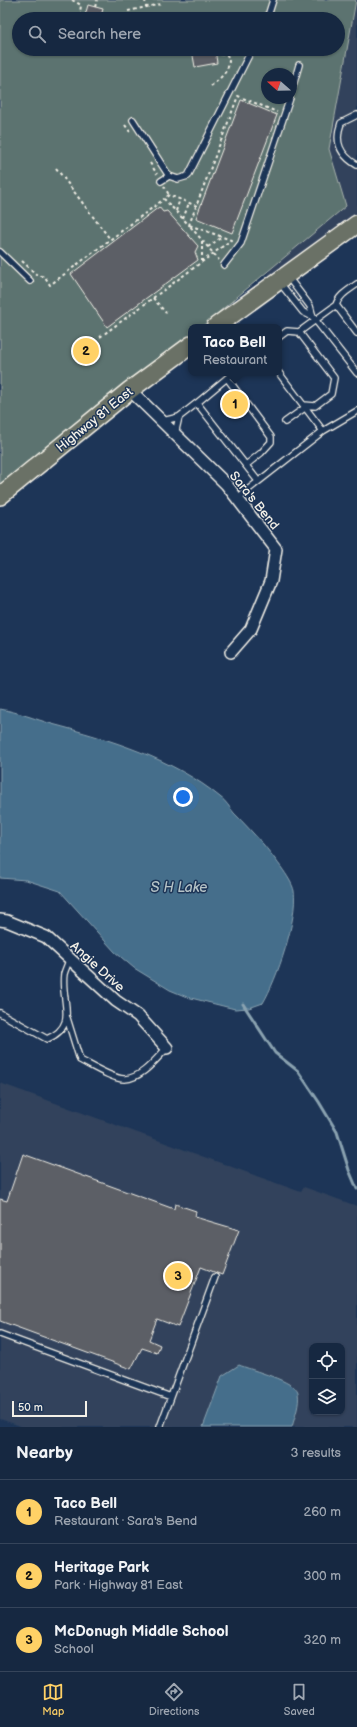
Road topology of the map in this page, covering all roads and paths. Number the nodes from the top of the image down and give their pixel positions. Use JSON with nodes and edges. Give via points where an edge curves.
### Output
{"nodes":[{"id":1,"x":72,"y":0,"type":"edge"},
{"id":2,"x":97,"y":0,"type":"edge"},
{"id":3,"x":145,"y":0,"type":"edge"},
{"id":4,"x":273,"y":0,"type":"edge"},
{"id":5,"x":160,"y":4,"type":"dead end"},
{"id":6,"x":95,"y":7,"type":"dead end"},
{"id":7,"x":146,"y":7,"type":"junction"},
{"id":8,"x":128,"y":11,"type":"dead end"},
{"id":9,"x":80,"y":12,"type":"edge"},
{"id":10,"x":269,"y":12,"type":"edge"},
{"id":11,"x":227,"y":56,"type":"edge"},
{"id":12,"x":248,"y":56,"type":"edge"},
{"id":13,"x":300,"y":65,"type":"dead end"},
{"id":14,"x":297,"y":74,"type":"edge"},
{"id":15,"x":211,"y":86,"type":"dead end"},
{"id":16,"x":288,"y":104,"type":"edge"},
{"id":17,"x":285,"y":115,"type":"junction"},
{"id":18,"x":357,"y":115,"type":"edge"},
{"id":19,"x":133,"y":120,"type":"dead end"},
{"id":20,"x":357,"y":165,"type":"edge"},
{"id":21,"x":56,"y":168,"type":"dead end"},
{"id":22,"x":169,"y":176,"type":"junction"},
{"id":23,"x":161,"y":181,"type":"dead end"},
{"id":24,"x":164,"y":199,"type":"junction"},
{"id":25,"x":180,"y":199,"type":"junction"},
{"id":26,"x":189,"y":203,"type":"junction"},
{"id":27,"x":196,"y":206,"type":"junction"},
{"id":28,"x":176,"y":211,"type":"junction"},
{"id":29,"x":183,"y":219,"type":"junction"},
{"id":30,"x":357,"y":224,"type":"edge"},
{"id":31,"x":189,"y":226,"type":"junction"},
{"id":32,"x":222,"y":237,"type":"junction"},
{"id":33,"x":110,"y":239,"type":"junction"},
{"id":34,"x":202,"y":240,"type":"junction"},
{"id":35,"x":208,"y":248,"type":"junction"},
{"id":36,"x":0,"y":252,"type":"edge"},
{"id":37,"x":214,"y":254,"type":"junction"},
{"id":38,"x":16,"y":256,"type":"dead end"},
{"id":39,"x":202,"y":262,"type":"junction"},
{"id":40,"x":224,"y":265,"type":"dead end"},
{"id":41,"x":282,"y":278,"type":"junction"},
{"id":42,"x":30,"y":281,"type":"dead end"},
{"id":43,"x":357,"y":284,"type":"edge"},
{"id":44,"x":153,"y":298,"type":"junction"},
{"id":45,"x":336,"y":305,"type":"junction"},
{"id":46,"x":166,"y":313,"type":"dead end"},
{"id":47,"x":314,"y":318,"type":"junction"},
{"id":48,"x":219,"y":324,"type":"edge"},
{"id":49,"x":299,"y":332,"type":"junction"},
{"id":50,"x":357,"y":333,"type":"edge"},
{"id":51,"x":282,"y":335,"type":"edge"},
{"id":52,"x":100,"y":337,"type":"dead end"},
{"id":53,"x":188,"y":347,"type":"edge"},
{"id":54,"x":357,"y":373,"type":"edge"},
{"id":55,"x":230,"y":376,"type":"edge"},
{"id":56,"x":281,"y":376,"type":"edge"},
{"id":57,"x":227,"y":378,"type":"junction"},
{"id":58,"x":130,"y":390,"type":"junction"},
{"id":59,"x":197,"y":403,"type":"junction"},
{"id":60,"x":305,"y":406,"type":"junction"},
{"id":61,"x":357,"y":411,"type":"edge"},
{"id":62,"x":179,"y":417,"type":"junction"},
{"id":63,"x":162,"y":421,"type":"junction"},
{"id":64,"x":285,"y":422,"type":"dead end"},
{"id":65,"x":323,"y":431,"type":"junction"},
{"id":66,"x":175,"y":434,"type":"junction"},
{"id":67,"x":246,"y":465,"type":"junction"},
{"id":68,"x":258,"y":482,"type":"junction"},
{"id":69,"x":0,"y":496,"type":"edge"},
{"id":70,"x":238,"y":500,"type":"junction"},
{"id":71,"x":231,"y":652,"type":"dead end"},
{"id":72,"x":0,"y":920,"type":"edge"},
{"id":73,"x":69,"y":960,"type":"junction"},
{"id":74,"x":0,"y":1013,"type":"edge"},
{"id":75,"x":67,"y":1018,"type":"junction"},
{"id":76,"x":167,"y":1048,"type":"joint"},
{"id":77,"x":215,"y":1277,"type":"dead end"},
{"id":78,"x":0,"y":1334,"type":"edge"},
{"id":79,"x":171,"y":1396,"type":"junction"},
{"id":80,"x":160,"y":1427,"type":"edge"}],
"edges":[{"from":1,"to":9,"type":"path","via":[[81,5]]},
{"from":2,"to":6,"type":"path"},
{"from":3,"to":7,"type":"path"},
{"from":4,"to":10,"type":"lane"},
{"from":5,"to":7,"type":"path"},
{"from":7,"to":8,"type":"path"},
{"from":11,"to":15,"type":"path","via":[[229,63],[222,77]]},
{"from":12,"to":22,"type":"lane","via":[[188,176],[178,179]]},
{"from":13,"to":14,"type":"lane"},
{"from":16,"to":17,"type":"lane"},
{"from":17,"to":27,"type":"path","via":[[238,96]]},
{"from":17,"to":40,"type":"lane","via":[[241,243]]},
{"from":18,"to":20,"type":"lane","via":[[341,123],[336,135],[347,159]]},
{"from":19,"to":22,"type":"lane"},
{"from":21,"to":33,"type":"path"},
{"from":22,"to":23,"type":"lane"},
{"from":24,"to":25,"type":"path","via":[[169,195]]},
{"from":24,"to":28,"type":"path"},
{"from":24,"to":33,"type":"path"},
{"from":25,"to":26,"type":"path"},
{"from":25,"to":28,"type":"path"},
{"from":26,"to":27,"type":"path"},
{"from":26,"to":29,"type":"path"},
{"from":27,"to":31,"type":"path"},
{"from":28,"to":29,"type":"path"},
{"from":29,"to":31,"type":"path"},
{"from":30,"to":41,"type":"main road"},
{"from":31,"to":32,"type":"path"},
{"from":31,"to":34,"type":"path"},
{"from":32,"to":35,"type":"path"},
{"from":32,"to":37,"type":"path","via":[[231,240]]},
{"from":33,"to":38,"type":"path","via":[[50,285],[45,277],[37,275]]},
{"from":34,"to":35,"type":"path"},
{"from":34,"to":39,"type":"path"},
{"from":35,"to":37,"type":"path"},
{"from":36,"to":42,"type":"lane"},
{"from":37,"to":39,"type":"path"},
{"from":39,"to":44,"type":"path"},
{"from":41,"to":47,"type":"lane","via":[[310,306]]},
{"from":41,"to":47,"type":"lane","via":[[303,312]]},
{"from":41,"to":48,"type":"main road"},
{"from":43,"to":45,"type":"lane","via":[[337,300]]},
{"from":44,"to":46,"type":"path"},
{"from":44,"to":52,"type":"path"},
{"from":45,"to":47,"type":"lane"},
{"from":45,"to":50,"type":"lane"},
{"from":47,"to":49,"type":"lane"},
{"from":47,"to":54,"type":"lane"},
{"from":49,"to":51,"type":"lane","via":[[287,331]]},
{"from":49,"to":60,"type":"lane","via":[[334,378],[331,394],[315,406]]},
{"from":53,"to":58,"type":"main road","name":"Highway 81 East"},
{"from":55,"to":57,"type":"lane"},
{"from":56,"to":60,"type":"lane"},
{"from":57,"to":59,"type":"lane"},
{"from":57,"to":67,"type":"lane","via":[[271,437],[272,442],[269,446]]},
{"from":58,"to":63,"type":"street","name":"Sara's Bend"},
{"from":58,"to":69,"type":"main road","name":"Highway 81 East"},
{"from":59,"to":62,"type":"lane"},
{"from":59,"to":67,"type":"lane"},
{"from":60,"to":64,"type":"lane"},
{"from":60,"to":65,"type":"lane"},
{"from":61,"to":65,"type":"lane"},
{"from":62,"to":63,"type":"lane"},
{"from":62,"to":66,"type":"lane"},
{"from":63,"to":66,"type":"street","name":"Sara's Bend"},
{"from":65,"to":68,"type":"lane"},
{"from":66,"to":70,"type":"street","name":"Sara's Bend","via":[[226,484]]},
{"from":67,"to":68,"type":"lane"},
{"from":68,"to":70,"type":"lane"},
{"from":70,"to":71,"type":"street","name":"Sara's Bend","via":[[276,549],[271,581],[251,629]]},
{"from":72,"to":73,"type":"street","name":"Angie Drive","via":[[46,937]]},
{"from":73,"to":75,"type":"lane","via":[[64,974]]},
{"from":73,"to":76,"type":"street","name":"Angie Drive","via":[[116,1001],[138,1016]]},
{"from":74,"to":75,"type":"lane","via":[[47,1039],[57,1035]]},
{"from":75,"to":76,"type":"lane","via":[[80,1060],[124,1080],[142,1072]]},
{"from":77,"to":79,"type":"lane"},
{"from":78,"to":79,"type":"lane"},
{"from":79,"to":80,"type":"lane"}]}
